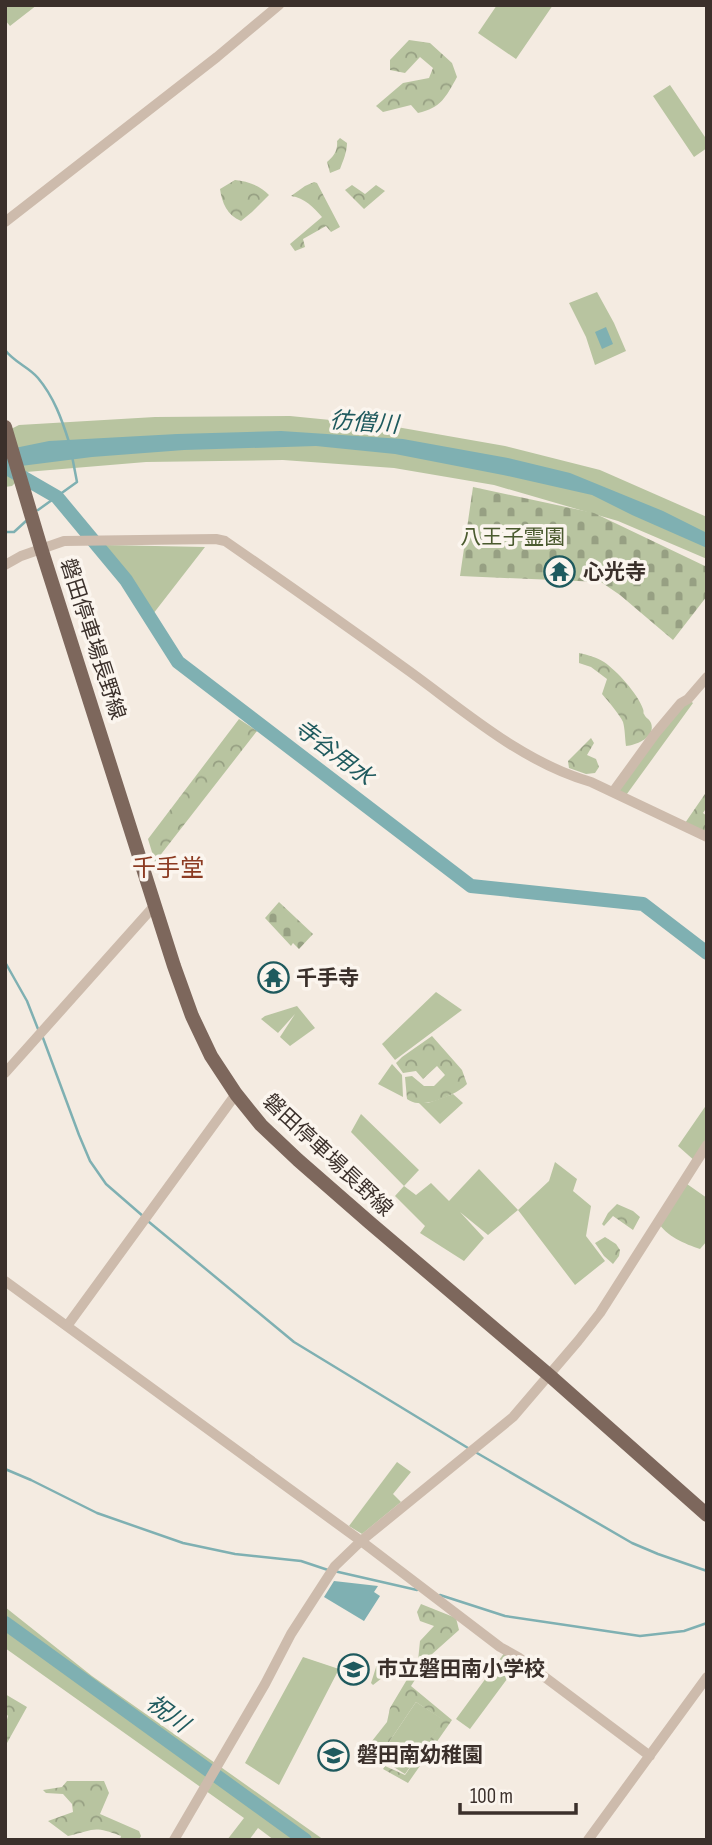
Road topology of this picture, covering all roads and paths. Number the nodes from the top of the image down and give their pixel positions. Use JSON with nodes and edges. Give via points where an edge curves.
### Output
{"nodes":[{"id":1,"x":279,"y":5,"type":"edge"},
{"id":2,"x":5,"y":222,"type":"edge"},
{"id":3,"x":7,"y":432,"type":"edge"},
{"id":4,"x":41,"y":548,"type":"junction"},
{"id":5,"x":5,"y":565,"type":"edge"},
{"id":6,"x":707,"y":677,"type":"edge"},
{"id":7,"x":613,"y":792,"type":"junction"},
{"id":8,"x":707,"y":837,"type":"edge"},
{"id":9,"x":155,"y":905,"type":"junction"},
{"id":10,"x":5,"y":1073,"type":"edge"},
{"id":11,"x":236,"y":1094,"type":"junction"},
{"id":12,"x":707,"y":1146,"type":"edge"},
{"id":13,"x":5,"y":1281,"type":"edge"},
{"id":14,"x":67,"y":1326,"type":"junction"},
{"id":15,"x":550,"y":1375,"type":"junction"},
{"id":16,"x":707,"y":1515,"type":"edge"},
{"id":17,"x":361,"y":1541,"type":"junction"},
{"id":18,"x":707,"y":1677,"type":"edge"},
{"id":19,"x":650,"y":1756,"type":"junction"},
{"id":20,"x":174,"y":1840,"type":"edge"},
{"id":21,"x":588,"y":1840,"type":"edge"}],
"edges":[{"from":1,"to":2,"type":"street"},
{"from":3,"to":4,"type":"main road","name":"磐田停車場長野線"},
{"from":4,"to":5,"type":"street"},
{"from":4,"to":7,"type":"street","via":[[82,540],[225,541],[519,750]]},
{"from":4,"to":9,"type":"main road","name":"磐田停車場長野線"},
{"from":6,"to":7,"type":"street","via":[[655,734]]},
{"from":7,"to":8,"type":"street"},
{"from":9,"to":10,"type":"street"},
{"from":9,"to":11,"type":"main road","name":"磐田停車場長野線","via":[[192,1016]]},
{"from":11,"to":14,"type":"street"},
{"from":11,"to":15,"type":"main road","name":"磐田停車場長野線","via":[[298,1160]]},
{"from":12,"to":15,"type":"street","via":[[600,1312]]},
{"from":13,"to":14,"type":"street"},
{"from":14,"to":17,"type":"street"},
{"from":15,"to":16,"type":"main road","name":"磐田停車場長野線"},
{"from":15,"to":17,"type":"street","via":[[513,1418]]},
{"from":17,"to":19,"type":"street"},
{"from":17,"to":20,"type":"street","via":[[335,1566],[291,1633]]},
{"from":18,"to":19,"type":"street"},
{"from":19,"to":21,"type":"street"}]}
